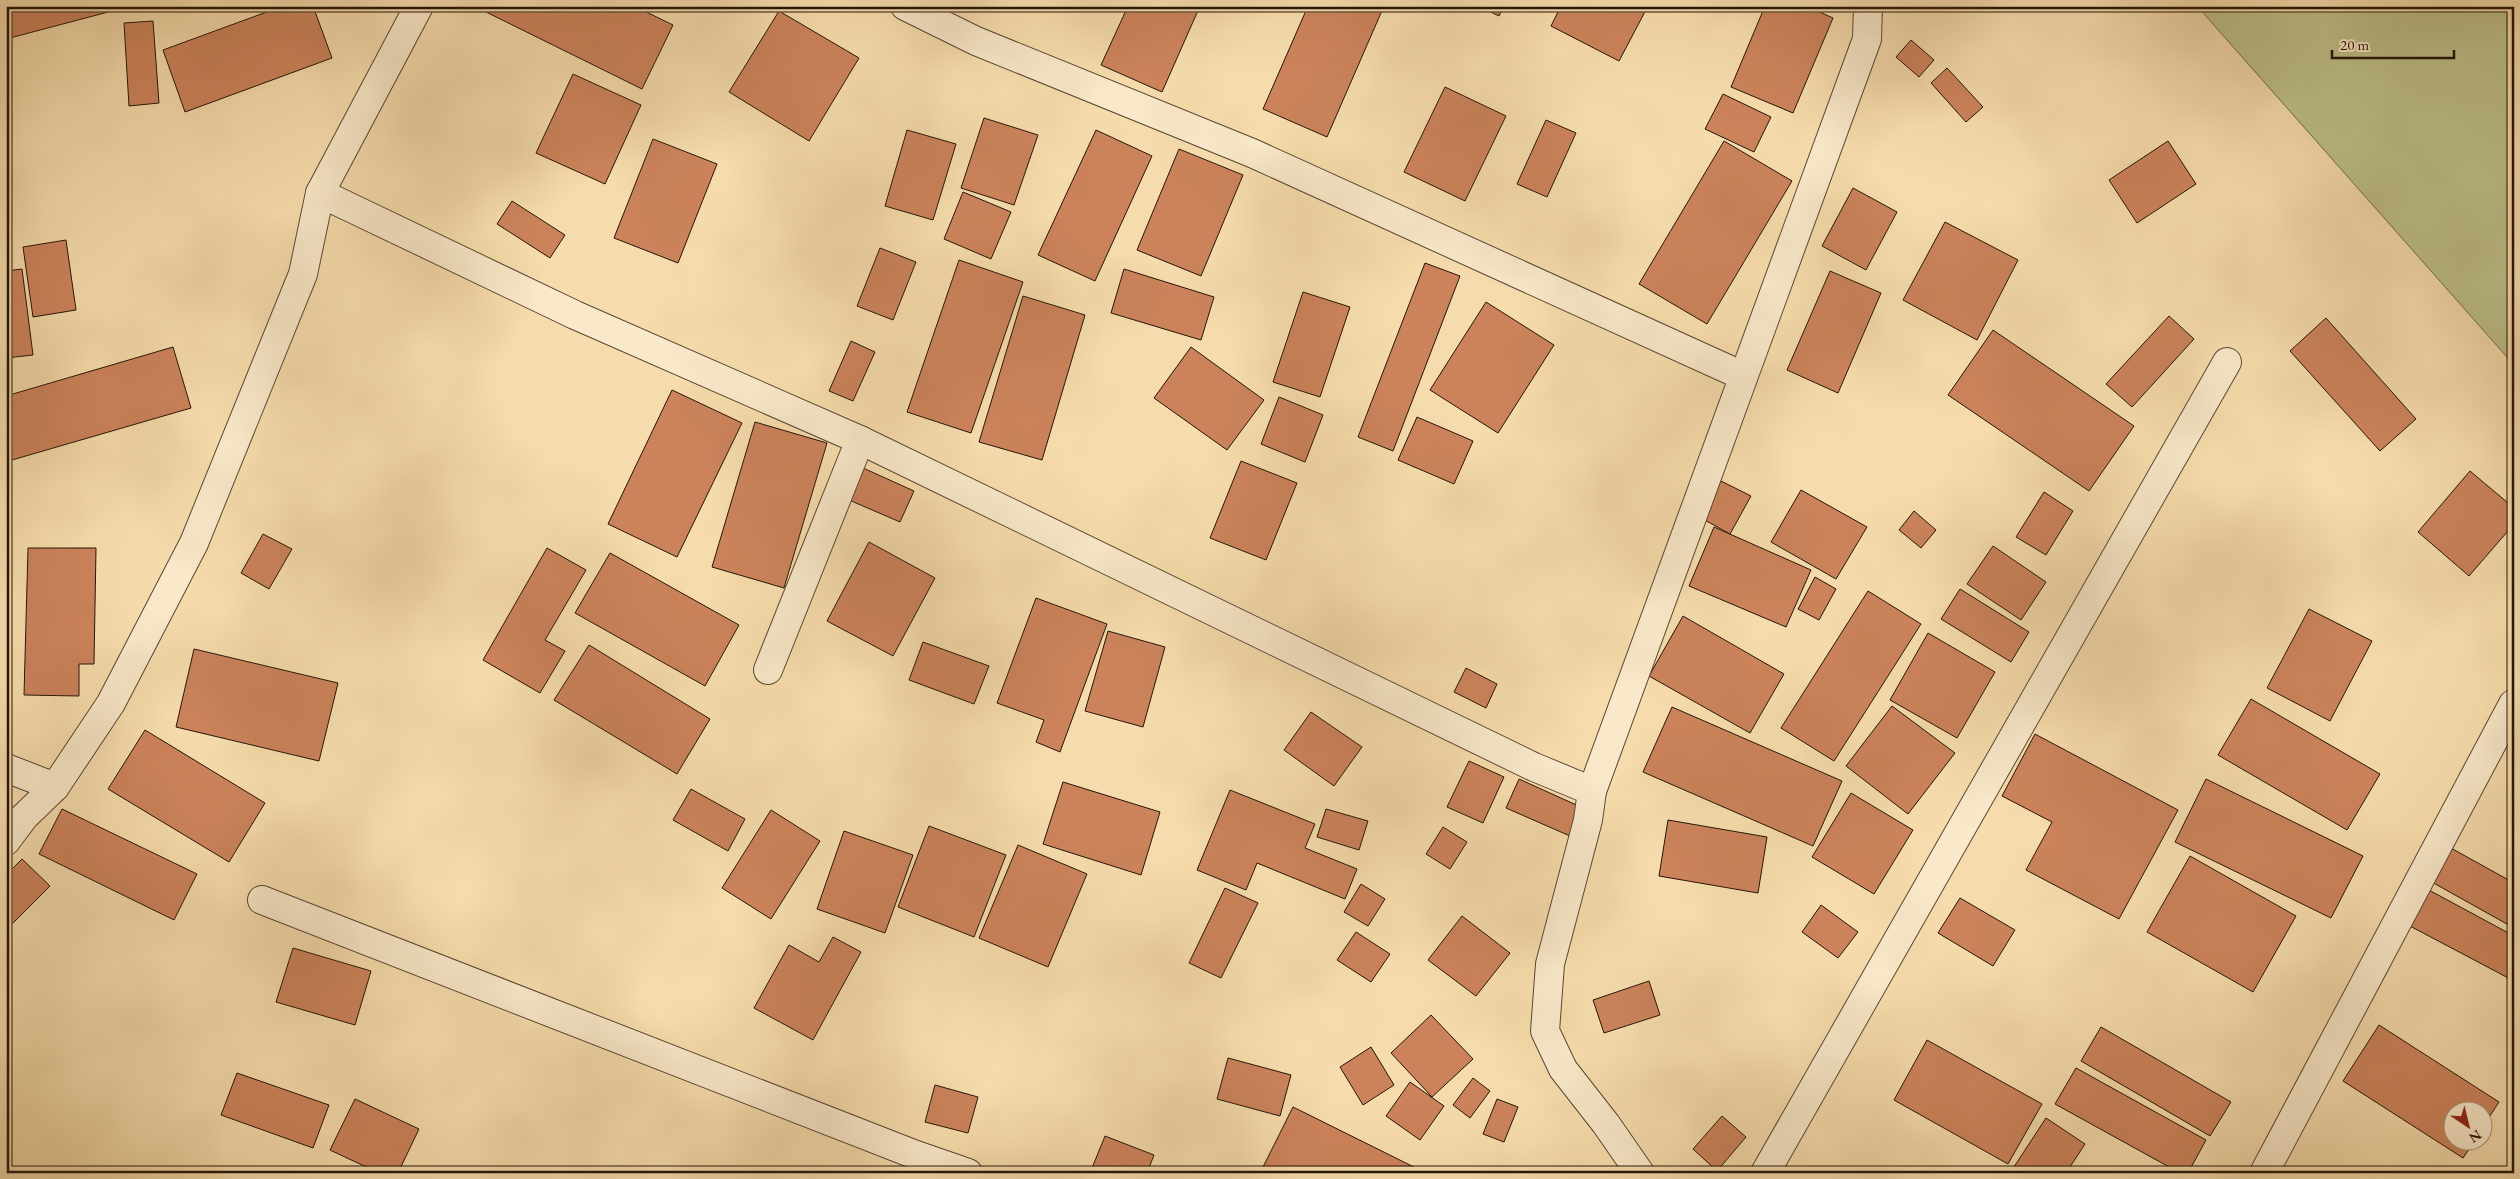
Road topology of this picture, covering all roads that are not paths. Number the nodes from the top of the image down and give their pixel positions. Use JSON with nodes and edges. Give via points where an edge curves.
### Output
{"nodes":[{"id":1,"x":419,"y":6,"type":"edge"},
{"id":2,"x":905,"y":6,"type":"edge"},
{"id":3,"x":1868,"y":6,"type":"edge"},
{"id":4,"x":320,"y":194,"type":"junction"},
{"id":5,"x":2227,"y":362,"type":"dead end"},
{"id":6,"x":1743,"y":376,"type":"junction"},
{"id":7,"x":860,"y":440,"type":"junction"},
{"id":8,"x":768,"y":670,"type":"dead end"},
{"id":9,"x":2513,"y":704,"type":"edge"},
{"id":10,"x":6,"y":768,"type":"edge"},
{"id":11,"x":55,"y":787,"type":"junction"},
{"id":12,"x":1592,"y":791,"type":"junction"},
{"id":13,"x":6,"y":841,"type":"edge"},
{"id":14,"x":262,"y":900,"type":"dead end"},
{"id":15,"x":968,"y":1173,"type":"edge"},
{"id":16,"x":1640,"y":1173,"type":"edge"},
{"id":17,"x":1765,"y":1173,"type":"edge"},
{"id":18,"x":2264,"y":1173,"type":"edge"}],
"edges":[{"from":1,"to":4,"type":"street"},
{"from":2,"to":6,"type":"street","via":[[976,42],[1252,153]]},
{"from":3,"to":6,"type":"street","via":[[1867,39]]},
{"from":4,"to":7,"type":"street","via":[[575,315]]},
{"from":4,"to":11,"type":"street","via":[[302,274],[194,543],[115,695]]},
{"from":5,"to":17,"type":"street"},
{"from":6,"to":12,"type":"street"},
{"from":7,"to":8,"type":"street"},
{"from":7,"to":12,"type":"street","via":[[1534,767]]},
{"from":9,"to":18,"type":"street"},
{"from":10,"to":11,"type":"street"},
{"from":11,"to":13,"type":"street","via":[[24,817]]},
{"from":12,"to":16,"type":"street","via":[[1588,820],[1550,964],[1545,1031],[1563,1068]]},
{"from":14,"to":15,"type":"street"}]}
